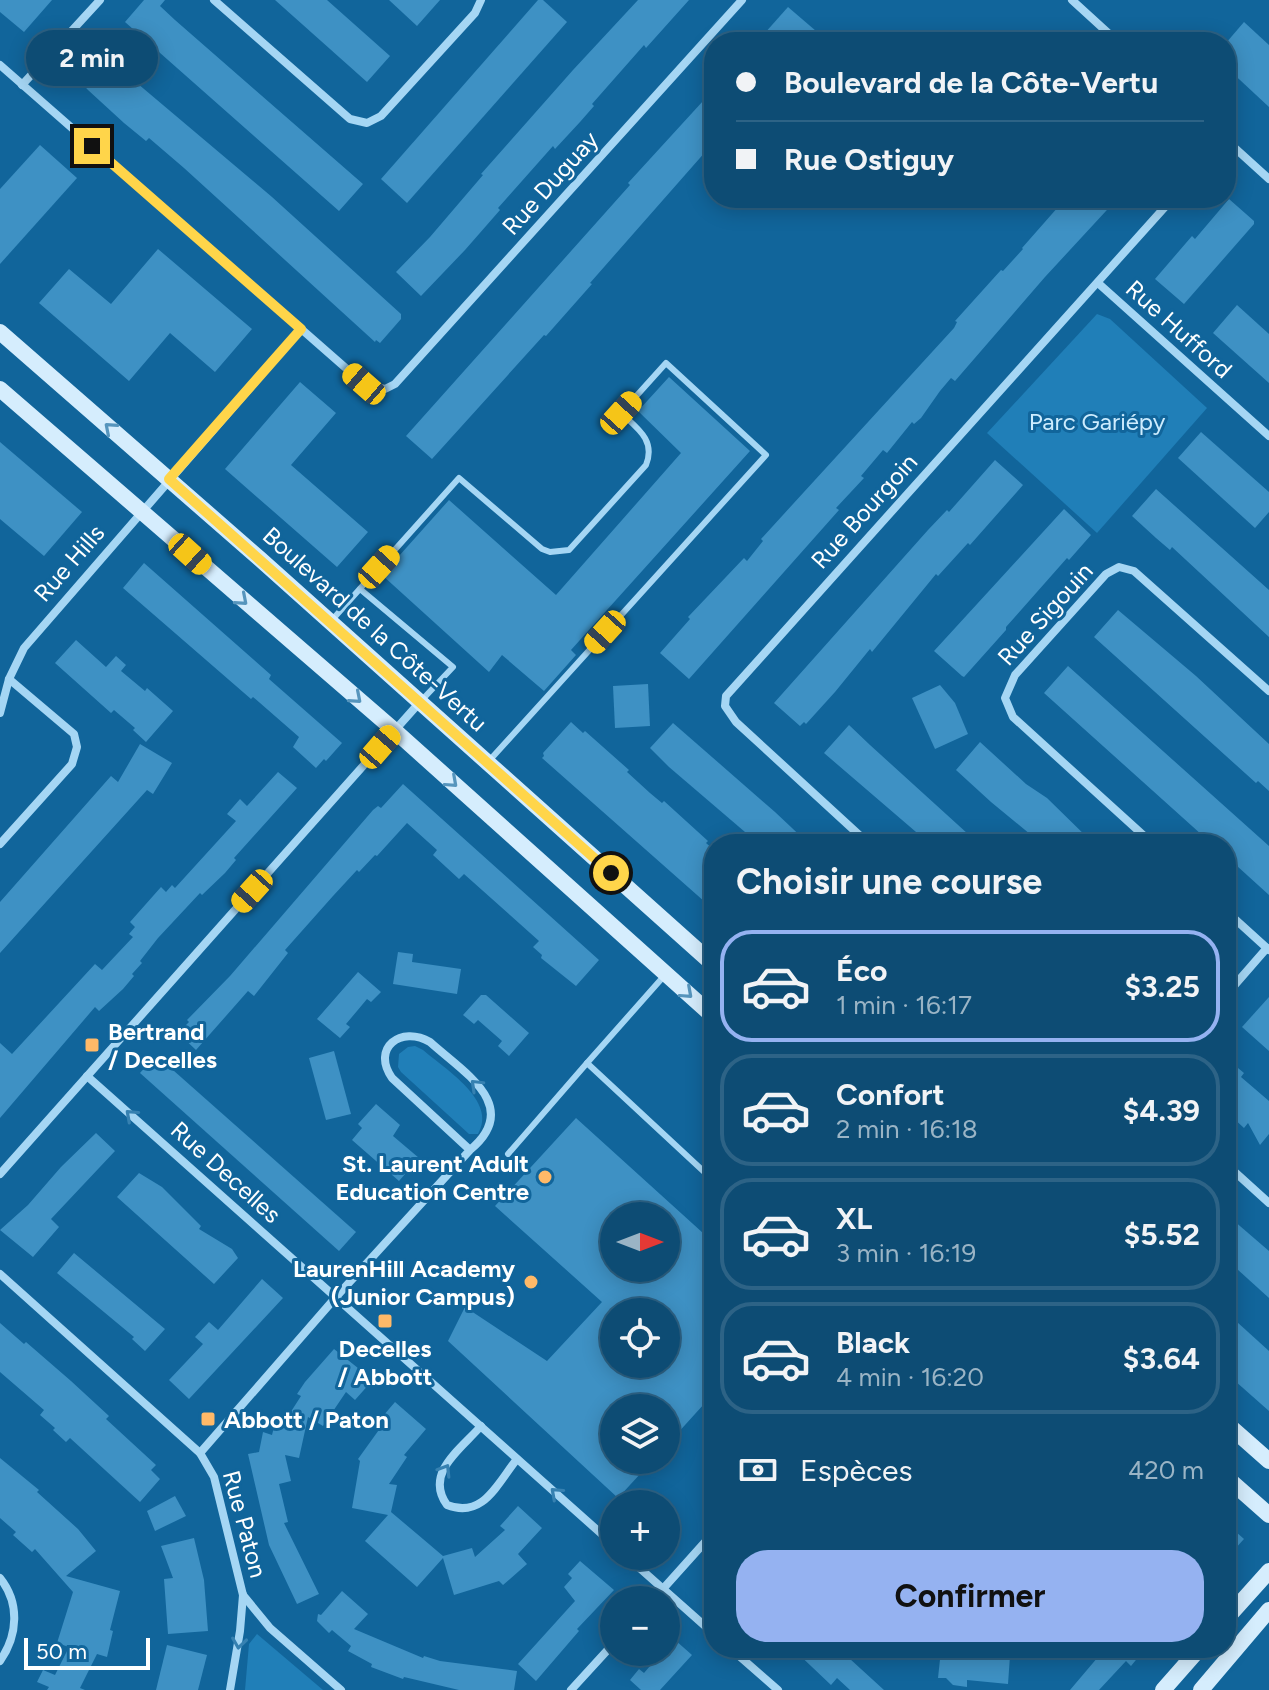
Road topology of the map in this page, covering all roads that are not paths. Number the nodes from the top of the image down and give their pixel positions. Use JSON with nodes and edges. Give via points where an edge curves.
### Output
{"nodes":[{"id":1,"x":100,"y":0,"type":"edge"},
{"id":2,"x":214,"y":0,"type":"edge"},
{"id":3,"x":481,"y":0,"type":"edge"},
{"id":4,"x":742,"y":0,"type":"edge"},
{"id":5,"x":1072,"y":0,"type":"edge"},
{"id":6,"x":713,"y":32,"type":"edge"},
{"id":7,"x":1107,"y":32,"type":"edge"},
{"id":8,"x":704,"y":42,"type":"edge"},
{"id":9,"x":0,"y":65,"type":"edge"},
{"id":10,"x":22,"y":85,"type":"junction"},
{"id":11,"x":1236,"y":149,"type":"edge"},
{"id":12,"x":1269,"y":179,"type":"edge"},
{"id":13,"x":1164,"y":208,"type":"edge"},
{"id":14,"x":1098,"y":283,"type":"junction"},
{"id":15,"x":301,"y":329,"type":"junction"},
{"id":16,"x":0,"y":332,"type":"edge"},
{"id":17,"x":0,"y":389,"type":"edge"},
{"id":18,"x":1269,"y":436,"type":"edge"},
{"id":19,"x":169,"y":479,"type":"junction"},
{"id":20,"x":141,"y":512,"type":"junction"},
{"id":21,"x":360,"y":589,"type":"junction"},
{"id":22,"x":330,"y":622,"type":"junction"},
{"id":23,"x":9,"y":679,"type":"junction"},
{"id":24,"x":1269,"y":691,"type":"edge"},
{"id":25,"x":1,"y":702,"type":"edge"},
{"id":26,"x":420,"y":702,"type":"junction"},
{"id":27,"x":0,"y":713,"type":"edge"},
{"id":28,"x":394,"y":730,"type":"junction"},
{"id":29,"x":488,"y":762,"type":"junction"},
{"id":30,"x":858,"y":834,"type":"edge"},
{"id":31,"x":1142,"y":834,"type":"edge"},
{"id":32,"x":0,"y":844,"type":"edge"},
{"id":33,"x":1236,"y":920,"type":"edge"},
{"id":34,"x":1268,"y":949,"type":"edge"},
{"id":35,"x":704,"y":956,"type":"edge"},
{"id":36,"x":666,"y":974,"type":"junction"},
{"id":37,"x":1236,"y":984,"type":"edge"},
{"id":38,"x":704,"y":1008,"type":"edge"},
{"id":39,"x":587,"y":1063,"type":"junction"},
{"id":40,"x":87,"y":1076,"type":"junction"},
{"id":41,"x":470,"y":1150,"type":"junction"},
{"id":42,"x":508,"y":1154,"type":"dead end"},
{"id":43,"x":704,"y":1172,"type":"edge"},
{"id":44,"x":1236,"y":1173,"type":"edge"},
{"id":45,"x":0,"y":1174,"type":"edge"},
{"id":46,"x":1269,"y":1203,"type":"edge"},
{"id":47,"x":0,"y":1274,"type":"edge"},
{"id":48,"x":336,"y":1297,"type":"junction"},
{"id":49,"x":481,"y":1426,"type":"junction"},
{"id":50,"x":1236,"y":1432,"type":"edge"},
{"id":51,"x":200,"y":1453,"type":"junction"},
{"id":52,"x":517,"y":1459,"type":"junction"},
{"id":53,"x":1269,"y":1461,"type":"edge"},
{"id":54,"x":1236,"y":1486,"type":"edge"},
{"id":55,"x":1269,"y":1515,"type":"edge"},
{"id":56,"x":600,"y":1533,"type":"edge"},
{"id":57,"x":704,"y":1543,"type":"edge"},
{"id":58,"x":642,"y":1570,"type":"edge"},
{"id":59,"x":1269,"y":1571,"type":"edge"},
{"id":60,"x":0,"y":1578,"type":"edge"},
{"id":61,"x":660,"y":1586,"type":"edge"},
{"id":62,"x":666,"y":1586,"type":"edge"},
{"id":63,"x":243,"y":1595,"type":"junction"},
{"id":64,"x":680,"y":1604,"type":"edge"},
{"id":65,"x":1236,"y":1608,"type":"edge"},
{"id":66,"x":1269,"y":1610,"type":"edge"},
{"id":67,"x":704,"y":1625,"type":"edge"},
{"id":68,"x":1236,"y":1649,"type":"edge"},
{"id":69,"x":600,"y":1658,"type":"edge"},
{"id":70,"x":741,"y":1658,"type":"edge"},
{"id":71,"x":1191,"y":1658,"type":"edge"},
{"id":72,"x":1228,"y":1658,"type":"edge"},
{"id":73,"x":0,"y":1661,"type":"edge"},
{"id":74,"x":230,"y":1690,"type":"edge"},
{"id":75,"x":341,"y":1690,"type":"edge"},
{"id":76,"x":571,"y":1690,"type":"edge"},
{"id":77,"x":778,"y":1690,"type":"edge"},
{"id":78,"x":1163,"y":1690,"type":"edge"},
{"id":79,"x":1201,"y":1690,"type":"edge"}],
"edges":[{"from":1,"to":10,"type":"street"},
{"from":2,"to":3,"type":"street","via":[[350,119],[367,123],[381,116]]},
{"from":4,"to":6,"type":"street","name":"Rue Duguay"},
{"from":5,"to":7,"type":"street"},
{"from":8,"to":15,"type":"street","name":"Rue Duguay","via":[[395,384],[385,389],[364,384]]},
{"from":9,"to":10,"type":"street"},
{"from":10,"to":15,"type":"street"},
{"from":11,"to":12,"type":"street"},
{"from":13,"to":14,"type":"street","name":"Rue Bourgoin"},
{"from":14,"to":18,"type":"street","name":"Rue Hufford"},
{"from":14,"to":30,"type":"street","name":"Rue Bourgoin","via":[[726,696],[725,706],[736,722]]},
{"from":15,"to":19,"type":"street"},
{"from":19,"to":16,"type":"main road","name":"Boulevard de la Côte-Vertu","one_way":true},
{"from":17,"to":20,"type":"main road"},
{"from":19,"to":20,"type":"street","name":"Rue Hills"},
{"from":19,"to":22,"type":"main road","name":"Boulevard de la Côte-Vertu"},
{"from":20,"to":23,"type":"street","name":"Rue Hills","via":[[24,648]]},
{"from":20,"to":28,"type":"main road","one_way":true},
{"from":21,"to":22,"type":"lane"},
{"from":21,"to":26,"type":"lane","via":[[453,667]]},
{"from":21,"to":29,"type":"lane","via":[[459,478],[542,549],[569,550],[646,465],[646,437],[621,413],[666,363],[766,455]]},
{"from":22,"to":26,"type":"main road","name":"Boulevard de la Côte-Vertu"},
{"from":23,"to":25,"type":"street","name":"Rue Hills"},
{"from":23,"to":32,"type":"street","via":[[74,734],[77,747],[72,764]]},
{"from":24,"to":31,"type":"street","name":"Rue Sigouin","via":[[1134,571],[1119,567],[1106,574],[1015,675],[1005,698],[1013,717]]},
{"from":25,"to":27,"type":"street","name":"Rue Hills"},
{"from":26,"to":28,"type":"street"},
{"from":26,"to":29,"type":"main road","name":"Boulevard de la Côte-Vertu"},
{"from":28,"to":36,"type":"main road","one_way":true},
{"from":28,"to":40,"type":"street"},
{"from":29,"to":35,"type":"main road","name":"Boulevard de la Côte-Vertu"},
{"from":33,"to":34,"type":"street"},
{"from":34,"to":37,"type":"street"},
{"from":36,"to":38,"type":"main road","one_way":true},
{"from":36,"to":39,"type":"lane"},
{"from":39,"to":42,"type":"lane"},
{"from":39,"to":43,"type":"lane"},
{"from":40,"to":45,"type":"street"},
{"from":48,"to":40,"type":"street","name":"Rue Decelles","one_way":true},
{"from":41,"to":41,"type":"street","one_way":true,"via":[[491,1123],[486,1093],[430,1042],[409,1035],[396,1039],[384,1056],[386,1069]]},
{"from":41,"to":48,"type":"street"},
{"from":44,"to":46,"type":"street"},
{"from":47,"to":51,"type":"street","name":"Rue Paton"},
{"from":48,"to":49,"type":"street","name":"Rue Decelles"},
{"from":48,"to":51,"type":"street"},
{"from":49,"to":52,"type":"street","name":"Rue Decelles"},
{"from":52,"to":49,"type":"street","one_way":true,"via":[[479,1506],[467,1510],[447,1505],[440,1496],[442,1470]]},
{"from":50,"to":53,"type":"main road"},
{"from":51,"to":63,"type":"street","name":"Rue Paton","via":[[214,1477]]},
{"from":56,"to":52,"type":"street","name":"Rue Decelles","one_way":true},
{"from":54,"to":55,"type":"main road"},
{"from":57,"to":62,"type":"street"},
{"from":58,"to":61,"type":"street"},
{"from":59,"to":65,"type":"main road"},
{"from":60,"to":73,"type":"street","via":[[13,1598],[15,1617]]},
{"from":63,"to":74,"type":"street","one_way":true},
{"from":63,"to":75,"type":"street","name":"Rue Paton","via":[[270,1628]]},
{"from":64,"to":67,"type":"street"},
{"from":66,"to":68,"type":"main road"},
{"from":69,"to":76,"type":"street"},
{"from":70,"to":77,"type":"street"},
{"from":71,"to":78,"type":"main road"},
{"from":72,"to":79,"type":"main road"}]}
